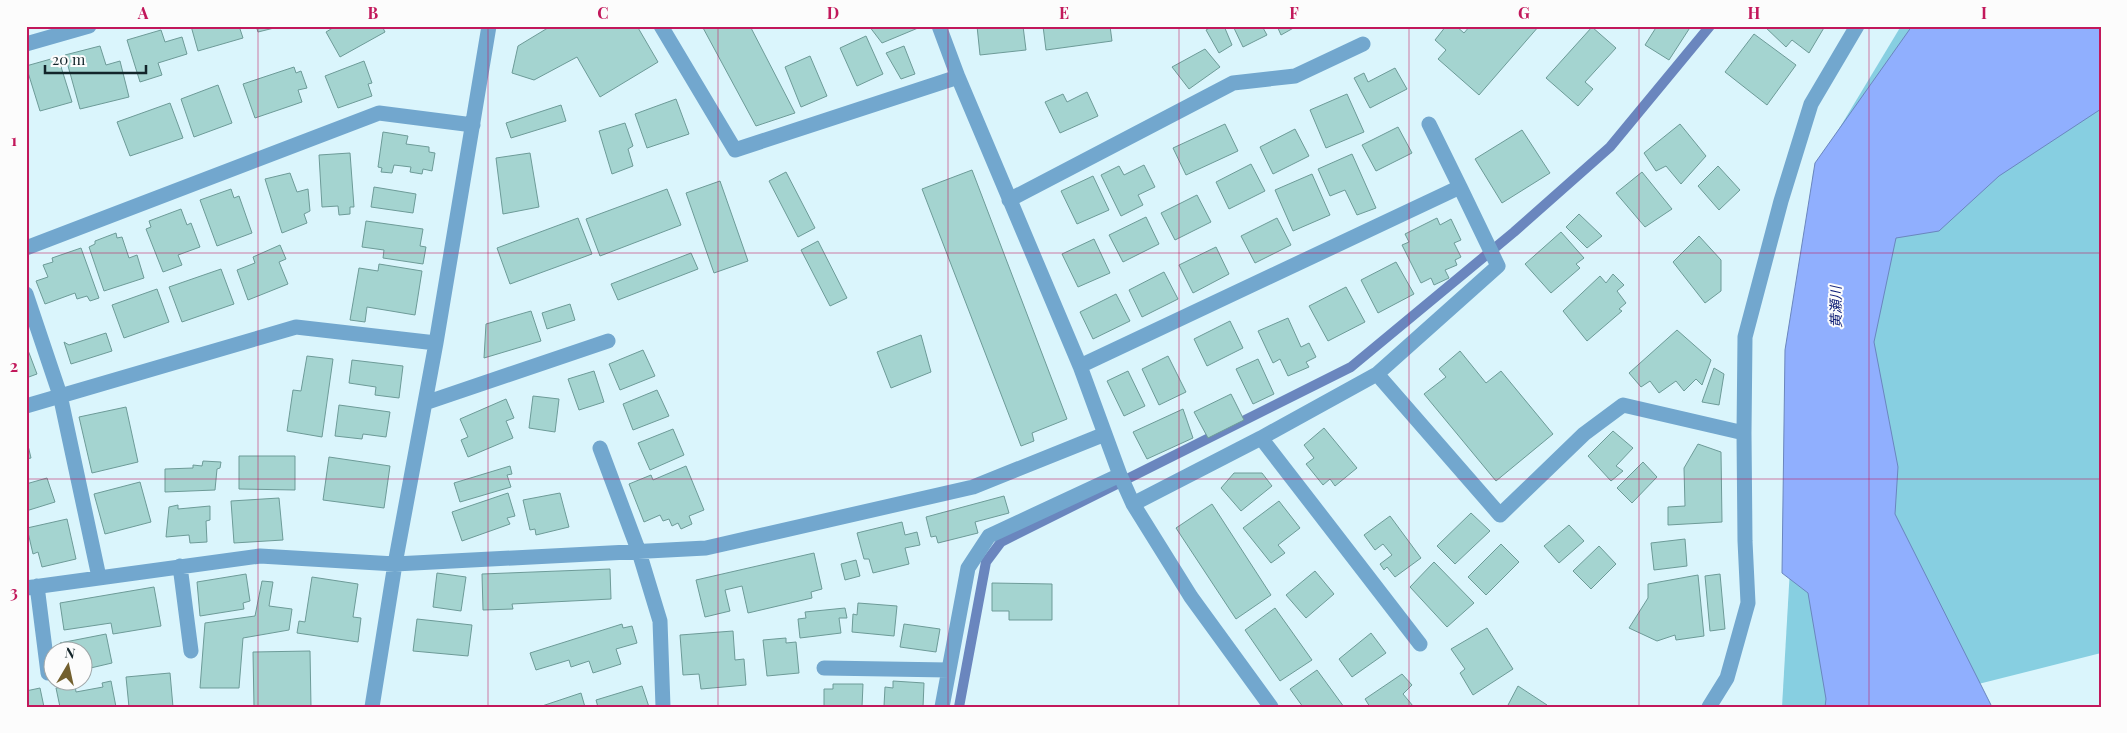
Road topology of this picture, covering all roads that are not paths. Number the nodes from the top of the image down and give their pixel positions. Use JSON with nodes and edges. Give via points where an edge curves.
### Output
{"nodes":[{"id":1,"x":89,"y":26,"type":"edge"},
{"id":2,"x":489,"y":26,"type":"edge"},
{"id":3,"x":661,"y":26,"type":"edge"},
{"id":4,"x":939,"y":26,"type":"edge"},
{"id":5,"x":1857,"y":26,"type":"edge"},
{"id":6,"x":26,"y":44,"type":"edge"},
{"id":7,"x":1362,"y":44,"type":"dead end"},
{"id":8,"x":958,"y":78,"type":"junction"},
{"id":9,"x":1429,"y":124,"type":"dead end"},
{"id":10,"x":472,"y":125,"type":"junction"},
{"id":11,"x":1460,"y":186,"type":"junction"},
{"id":12,"x":1009,"y":200,"type":"junction"},
{"id":13,"x":26,"y":248,"type":"edge"},
{"id":14,"x":26,"y":294,"type":"edge"},
{"id":15,"x":608,"y":341,"type":"dead end"},
{"id":16,"x":436,"y":343,"type":"junction"},
{"id":17,"x":1080,"y":366,"type":"junction"},
{"id":18,"x":1377,"y":374,"type":"junction"},
{"id":19,"x":60,"y":395,"type":"junction"},
{"id":20,"x":425,"y":403,"type":"junction"},
{"id":21,"x":26,"y":406,"type":"edge"},
{"id":22,"x":1744,"y":433,"type":"junction"},
{"id":23,"x":1105,"y":434,"type":"junction"},
{"id":24,"x":1261,"y":438,"type":"junction"},
{"id":25,"x":600,"y":448,"type":"dead end"},
{"id":26,"x":1120,"y":475,"type":"junction"},
{"id":27,"x":1133,"y":504,"type":"junction"},
{"id":28,"x":639,"y":552,"type":"junction"},
{"id":29,"x":394,"y":564,"type":"junction"},
{"id":30,"x":180,"y":566,"type":"junction"},
{"id":31,"x":99,"y":577,"type":"junction"},
{"id":32,"x":32,"y":587,"type":"edge"},
{"id":33,"x":42,"y":641,"type":"edge"},
{"id":34,"x":1420,"y":644,"type":"dead end"},
{"id":35,"x":191,"y":651,"type":"dead end"},
{"id":36,"x":824,"y":668,"type":"dead end"},
{"id":37,"x":949,"y":670,"type":"junction"},
{"id":38,"x":372,"y":707,"type":"edge"},
{"id":39,"x":663,"y":707,"type":"edge"},
{"id":40,"x":942,"y":707,"type":"edge"},
{"id":41,"x":1270,"y":707,"type":"edge"},
{"id":42,"x":1708,"y":707,"type":"edge"}],
"edges":[{"from":1,"to":6,"type":"street"},
{"from":2,"to":10,"type":"street"},
{"from":3,"to":8,"type":"street","via":[[735,150]]},
{"from":4,"to":8,"type":"street"},
{"from":5,"to":22,"type":"street","via":[[1811,104],[1781,201],[1745,337]]},
{"from":7,"to":12,"type":"street","via":[[1294,76],[1233,82]]},
{"from":8,"to":12,"type":"street"},
{"from":9,"to":11,"type":"street"},
{"from":10,"to":13,"type":"street","via":[[379,113]]},
{"from":10,"to":16,"type":"street"},
{"from":11,"to":17,"type":"street"},
{"from":11,"to":18,"type":"street","via":[[1498,266]]},
{"from":12,"to":17,"type":"street"},
{"from":14,"to":19,"type":"street"},
{"from":15,"to":20,"type":"street"},
{"from":16,"to":19,"type":"street","via":[[296,328]]},
{"from":16,"to":20,"type":"street"},
{"from":17,"to":23,"type":"street"},
{"from":18,"to":22,"type":"street","via":[[1500,515],[1584,434],[1623,405]]},
{"from":18,"to":24,"type":"street"},
{"from":19,"to":21,"type":"street"},
{"from":19,"to":31,"type":"street"},
{"from":20,"to":29,"type":"street"},
{"from":22,"to":42,"type":"street","via":[[1748,603],[1727,678]]},
{"from":23,"to":26,"type":"street"},
{"from":23,"to":28,"type":"street","via":[[973,487],[706,548]]},
{"from":24,"to":27,"type":"street"},
{"from":24,"to":34,"type":"street"},
{"from":25,"to":28,"type":"street"},
{"from":26,"to":27,"type":"street"},
{"from":26,"to":37,"type":"street","via":[[989,536],[968,568]]},
{"from":27,"to":41,"type":"street","via":[[1191,597]]},
{"from":28,"to":29,"type":"street"},
{"from":28,"to":39,"type":"street","via":[[660,621]]},
{"from":29,"to":30,"type":"street","via":[[260,556]]},
{"from":29,"to":38,"type":"street"},
{"from":30,"to":31,"type":"street"},
{"from":30,"to":35,"type":"street"},
{"from":31,"to":32,"type":"street"},
{"from":32,"to":33,"type":"street"},
{"from":36,"to":37,"type":"street"},
{"from":37,"to":40,"type":"street"}]}
